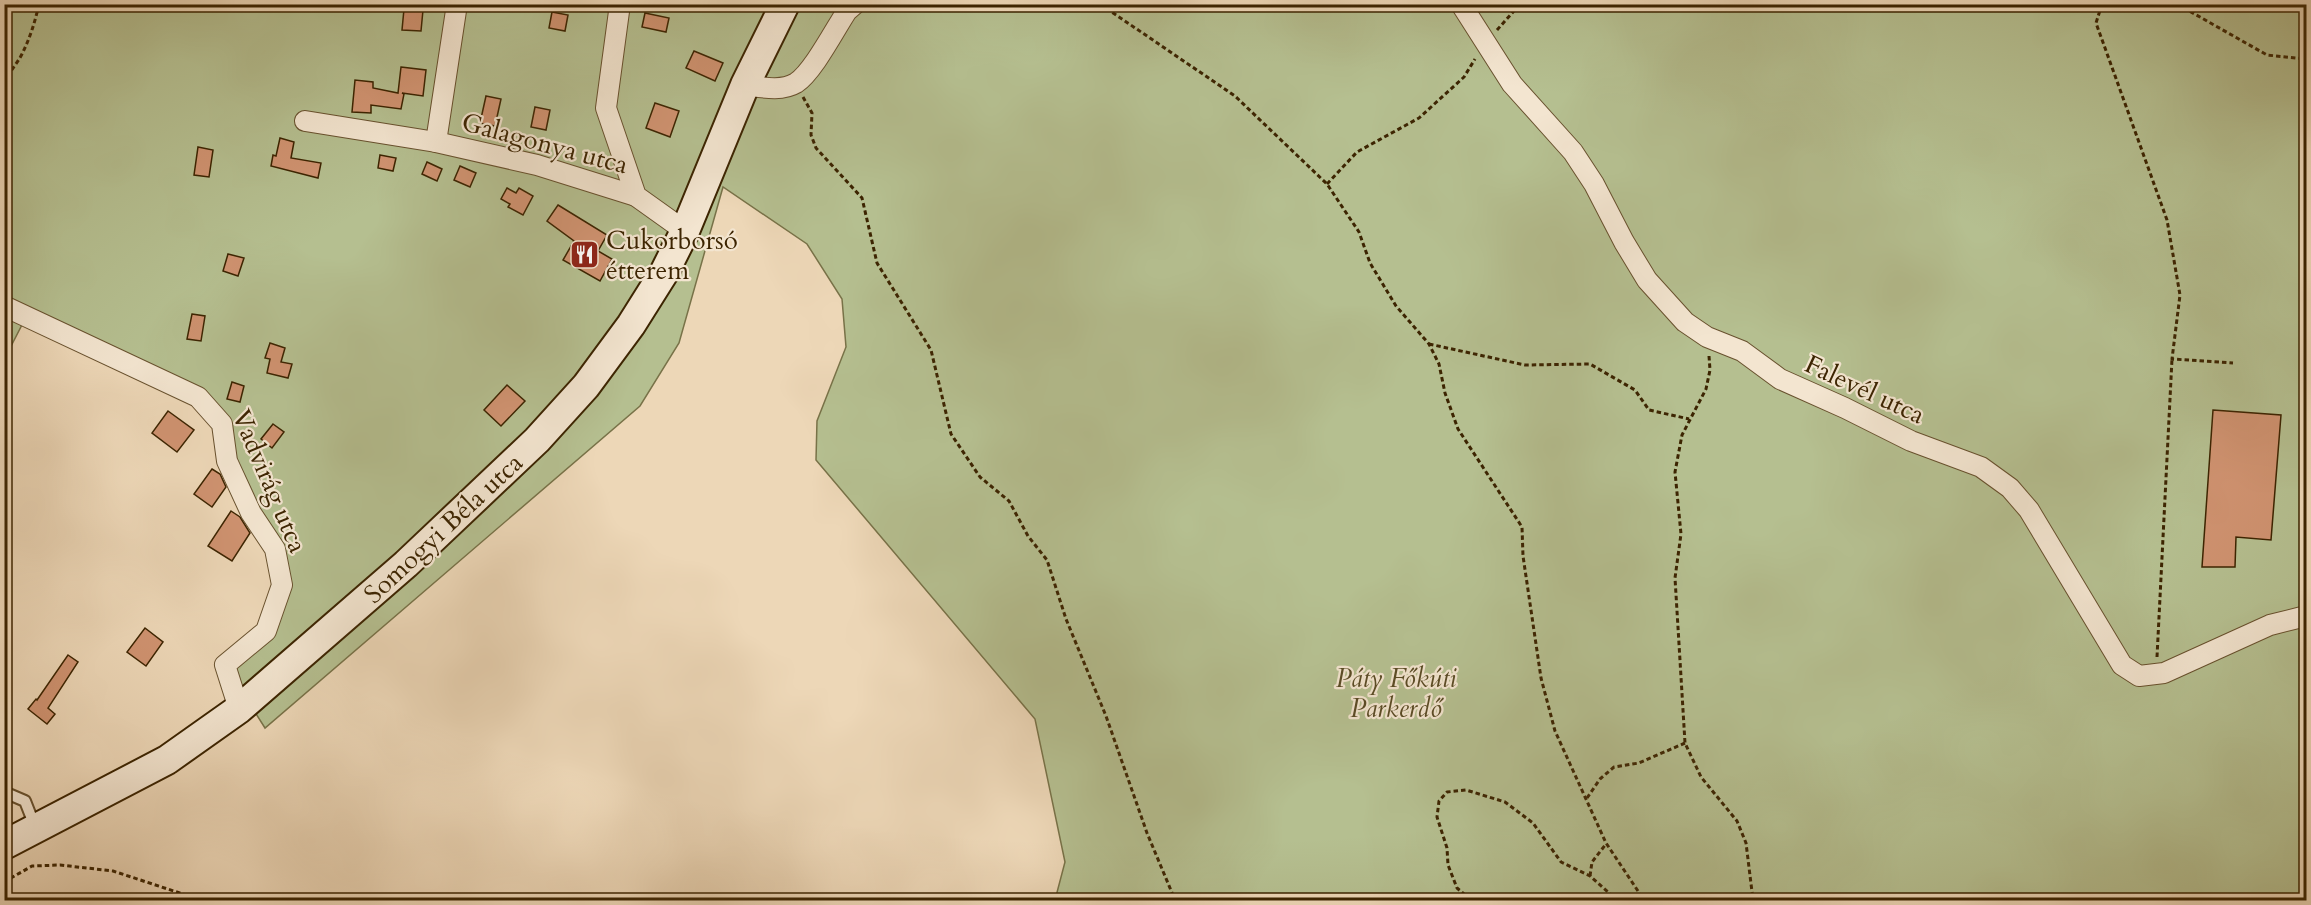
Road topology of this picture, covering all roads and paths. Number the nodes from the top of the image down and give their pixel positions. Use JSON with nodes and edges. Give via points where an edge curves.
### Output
{"nodes":[{"id":1,"x":39,"y":4,"type":"edge"},
{"id":2,"x":457,"y":4,"type":"edge"},
{"id":3,"x":620,"y":4,"type":"edge"},
{"id":4,"x":785,"y":4,"type":"edge"},
{"id":5,"x":855,"y":4,"type":"edge"},
{"id":6,"x":1100,"y":4,"type":"edge"},
{"id":7,"x":1461,"y":4,"type":"edge"},
{"id":8,"x":1520,"y":4,"type":"edge"},
{"id":9,"x":2102,"y":4,"type":"edge"},
{"id":10,"x":2177,"y":4,"type":"edge"},
{"id":11,"x":1486,"y":43,"type":"junction"},
{"id":12,"x":2307,"y":59,"type":"edge"},
{"id":13,"x":4,"y":83,"type":"edge"},
{"id":14,"x":795,"y":83,"type":"junction"},
{"id":15,"x":746,"y":85,"type":"junction"},
{"id":16,"x":305,"y":121,"type":"dead end"},
{"id":17,"x":436,"y":142,"type":"junction"},
{"id":18,"x":1327,"y":184,"type":"junction"},
{"id":19,"x":636,"y":196,"type":"junction"},
{"id":20,"x":686,"y":231,"type":"junction"},
{"id":21,"x":4,"y":306,"type":"edge"},
{"id":22,"x":1707,"y":337,"type":"junction"},
{"id":23,"x":1429,"y":344,"type":"junction"},
{"id":24,"x":2172,"y":359,"type":"junction"},
{"id":25,"x":2233,"y":363,"type":"dead end"},
{"id":26,"x":1690,"y":419,"type":"junction"},
{"id":27,"x":2307,"y":616,"type":"edge"},
{"id":28,"x":2156,"y":674,"type":"junction"},
{"id":29,"x":239,"y":709,"type":"junction"},
{"id":30,"x":1685,"y":743,"type":"junction"},
{"id":31,"x":4,"y":792,"type":"edge"},
{"id":32,"x":1587,"y":798,"type":"junction"},
{"id":33,"x":36,"y":829,"type":"junction"},
{"id":34,"x":1606,"y":843,"type":"junction"},
{"id":35,"x":4,"y":845,"type":"edge"},
{"id":36,"x":1590,"y":876,"type":"junction"},
{"id":37,"x":4,"y":882,"type":"edge"},
{"id":38,"x":201,"y":900,"type":"edge"},
{"id":39,"x":1174,"y":900,"type":"edge"},
{"id":40,"x":1471,"y":900,"type":"edge"},
{"id":41,"x":1617,"y":900,"type":"edge"},
{"id":42,"x":1644,"y":900,"type":"edge"},
{"id":43,"x":1753,"y":900,"type":"edge"}],
"edges":[{"from":1,"to":13,"type":"path","via":[[21,56]]},
{"from":2,"to":17,"type":"street","name":"Galagonya utca"},
{"from":3,"to":19,"type":"street","via":[[606,108]]},
{"from":4,"to":15,"type":"main road","name":"Somogyi Béla utca"},
{"from":5,"to":14,"type":"street","via":[[812,66]]},
{"from":6,"to":18,"type":"path","via":[[1235,96]]},
{"from":7,"to":11,"type":"street","name":"Falevél utca"},
{"from":8,"to":11,"type":"path"},
{"from":9,"to":24,"type":"path","via":[[2096,23],[2167,220],[2181,295]]},
{"from":10,"to":12,"type":"path","via":[[2267,55]]},
{"from":11,"to":18,"type":"path","via":[[1464,77],[1419,118],[1357,153]]},
{"from":11,"to":22,"type":"street","name":"Falevél utca","via":[[1512,84],[1574,152],[1647,280],[1685,322]]},
{"from":14,"to":15,"type":"street","via":[[775,89]]},
{"from":14,"to":39,"type":"path","via":[[812,113],[811,135],[816,148],[862,198],[877,262],[931,351],[951,434],[980,477],[1009,501],[1047,560],[1065,619],[1106,716]]},
{"from":15,"to":20,"type":"main road","name":"Somogyi Béla utca"},
{"from":16,"to":17,"type":"street"},
{"from":17,"to":19,"type":"street","name":"Galagonya utca","via":[[537,165]]},
{"from":18,"to":23,"type":"path","via":[[1359,232],[1370,263],[1396,306]]},
{"from":19,"to":20,"type":"street","name":"Galagonya utca"},
{"from":20,"to":29,"type":"main road","name":"Somogyi Béla utca","via":[[632,325],[586,386],[537,440],[406,564]]},
{"from":21,"to":29,"type":"street","name":"Vadvirág utca","via":[[198,397],[222,424],[227,461],[251,513],[275,549],[282,585],[266,630],[225,665]]},
{"from":22,"to":26,"type":"path","via":[[1710,370],[1706,389]]},
{"from":22,"to":28,"type":"street","name":"Falevél utca","via":[[1742,351],[1780,379],[1911,441],[1981,467],[2010,488],[2029,510],[2122,665],[2139,676]]},
{"from":23,"to":26,"type":"path","via":[[1525,365],[1590,364],[1635,390],[1649,410]]},
{"from":23,"to":32,"type":"path","via":[[1439,364],[1458,429],[1522,527],[1541,678],[1555,731]]},
{"from":24,"to":25,"type":"path"},
{"from":24,"to":28,"type":"path"},
{"from":26,"to":30,"type":"path","via":[[1682,435],[1675,472],[1681,534],[1675,578]]},
{"from":27,"to":28,"type":"street","name":"Falevél utca","via":[[2270,625]]},
{"from":29,"to":33,"type":"main road","name":"Somogyi Béla utca","via":[[167,760]]},
{"from":30,"to":32,"type":"path","via":[[1639,763],[1614,767]]},
{"from":30,"to":43,"type":"path","via":[[1701,777],[1737,821],[1746,843]]},
{"from":31,"to":33,"type":"lane","via":[[25,801]]},
{"from":32,"to":34,"type":"path"},
{"from":33,"to":35,"type":"main road","name":"Somogyi Béla utca"},
{"from":34,"to":36,"type":"path","via":[[1592,862]]},
{"from":34,"to":42,"type":"path"},
{"from":36,"to":40,"type":"path","via":[[1561,862],[1533,823],[1505,802],[1466,790],[1447,792],[1439,801],[1437,817],[1457,888]]},
{"from":36,"to":41,"type":"path"},
{"from":37,"to":38,"type":"path","via":[[32,866],[60,865],[112,871]]}]}
